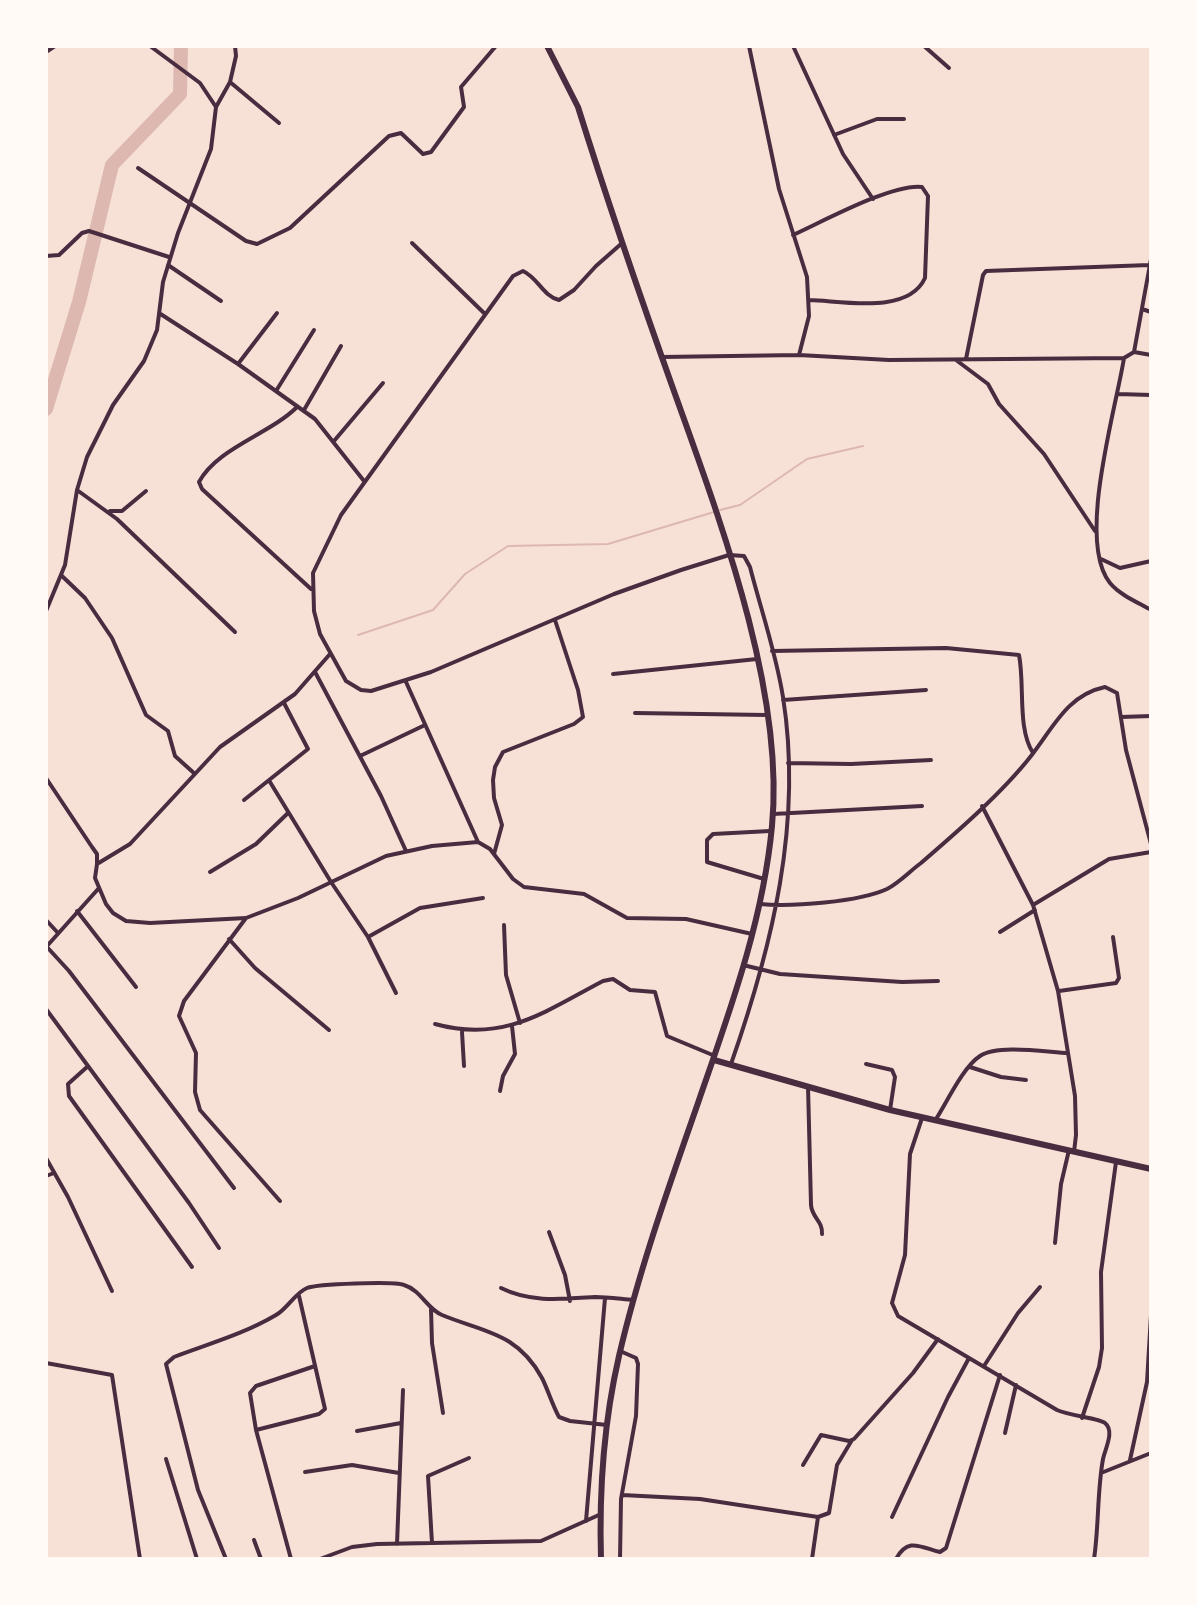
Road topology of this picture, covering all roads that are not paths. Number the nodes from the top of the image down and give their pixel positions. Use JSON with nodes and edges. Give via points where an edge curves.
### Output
{"nodes":[{"id":1,"x":55,"y":46,"type":"edge"},
{"id":2,"x":150,"y":46,"type":"edge"},
{"id":3,"x":235,"y":46,"type":"edge"},
{"id":4,"x":496,"y":46,"type":"edge"},
{"id":5,"x":547,"y":46,"type":"edge"},
{"id":6,"x":793,"y":46,"type":"edge"},
{"id":7,"x":924,"y":46,"type":"edge"},
{"id":8,"x":751,"y":47,"type":"edge"},
{"id":9,"x":46,"y":52,"type":"edge"},
{"id":10,"x":949,"y":68,"type":"dead end"},
{"id":11,"x":230,"y":82,"type":"junction"},
{"id":12,"x":216,"y":107,"type":"junction"},
{"id":13,"x":904,"y":119,"type":"dead end"},
{"id":14,"x":279,"y":123,"type":"dead end"},
{"id":15,"x":834,"y":135,"type":"junction"},
{"id":16,"x":138,"y":168,"type":"dead end"},
{"id":17,"x":873,"y":199,"type":"junction"},
{"id":18,"x":190,"y":202,"type":"junction"},
{"id":19,"x":793,"y":235,"type":"junction"},
{"id":20,"x":412,"y":243,"type":"dead end"},
{"id":21,"x":623,"y":243,"type":"junction"},
{"id":22,"x":46,"y":256,"type":"edge"},
{"id":23,"x":170,"y":258,"type":"junction"},
{"id":24,"x":1150,"y":262,"type":"edge"},
{"id":25,"x":168,"y":265,"type":"junction"},
{"id":26,"x":810,"y":300,"type":"junction"},
{"id":27,"x":221,"y":301,"type":"dead end"},
{"id":28,"x":1142,"y":309,"type":"junction"},
{"id":29,"x":1151,"y":312,"type":"edge"},
{"id":30,"x":159,"y":313,"type":"junction"},
{"id":31,"x":277,"y":313,"type":"dead end"},
{"id":32,"x":486,"y":314,"type":"junction"},
{"id":33,"x":314,"y":330,"type":"dead end"},
{"id":34,"x":341,"y":346,"type":"dead end"},
{"id":35,"x":1134,"y":352,"type":"junction"},
{"id":36,"x":799,"y":355,"type":"junction"},
{"id":37,"x":1151,"y":355,"type":"edge"},
{"id":38,"x":662,"y":357,"type":"junction"},
{"id":39,"x":1124,"y":358,"type":"junction"},
{"id":40,"x":954,"y":359,"type":"junction"},
{"id":41,"x":966,"y":359,"type":"junction"},
{"id":42,"x":238,"y":364,"type":"junction"},
{"id":43,"x":383,"y":383,"type":"dead end"},
{"id":44,"x":276,"y":391,"type":"junction"},
{"id":45,"x":1118,"y":394,"type":"junction"},
{"id":46,"x":1151,"y":395,"type":"edge"},
{"id":47,"x":297,"y":407,"type":"junction"},
{"id":48,"x":304,"y":411,"type":"junction"},
{"id":49,"x":334,"y":441,"type":"junction"},
{"id":50,"x":364,"y":481,"type":"junction"},
{"id":51,"x":77,"y":490,"type":"junction"},
{"id":52,"x":146,"y":491,"type":"dead end"},
{"id":53,"x":107,"y":511,"type":"junction"},
{"id":54,"x":1096,"y":533,"type":"junction"},
{"id":55,"x":729,"y":555,"type":"junction"},
{"id":56,"x":1099,"y":559,"type":"junction"},
{"id":57,"x":1151,"y":561,"type":"edge"},
{"id":58,"x":62,"y":576,"type":"junction"},
{"id":59,"x":312,"y":589,"type":"junction"},
{"id":60,"x":1151,"y":610,"type":"edge"},
{"id":61,"x":46,"y":611,"type":"edge"},
{"id":62,"x":555,"y":620,"type":"junction"},
{"id":63,"x":235,"y":632,"type":"dead end"},
{"id":64,"x":772,"y":651,"type":"junction"},
{"id":65,"x":330,"y":654,"type":"junction"},
{"id":66,"x":757,"y":659,"type":"junction"},
{"id":67,"x":315,"y":672,"type":"junction"},
{"id":68,"x":613,"y":674,"type":"dead end"},
{"id":69,"x":406,"y":682,"type":"junction"},
{"id":70,"x":926,"y":690,"type":"dead end"},
{"id":71,"x":783,"y":700,"type":"junction"},
{"id":72,"x":284,"y":703,"type":"junction"},
{"id":73,"x":635,"y":713,"type":"dead end"},
{"id":74,"x":767,"y":715,"type":"junction"},
{"id":75,"x":1151,"y":716,"type":"edge"},
{"id":76,"x":1120,"y":717,"type":"junction"},
{"id":77,"x":425,"y":725,"type":"junction"},
{"id":78,"x":1033,"y":753,"type":"junction"},
{"id":79,"x":360,"y":756,"type":"junction"},
{"id":80,"x":931,"y":760,"type":"dead end"},
{"id":81,"x":788,"y":763,"type":"junction"},
{"id":82,"x":195,"y":774,"type":"junction"},
{"id":83,"x":46,"y":779,"type":"edge"},
{"id":84,"x":270,"y":782,"type":"junction"},
{"id":85,"x":244,"y":800,"type":"dead end"},
{"id":86,"x":922,"y":806,"type":"dead end"},
{"id":87,"x":982,"y":806,"type":"junction"},
{"id":88,"x":288,"y":813,"type":"junction"},
{"id":89,"x":773,"y":814,"type":"junction"},
{"id":90,"x":788,"y":814,"type":"junction"},
{"id":91,"x":771,"y":831,"type":"junction"},
{"id":92,"x":478,"y":842,"type":"junction"},
{"id":93,"x":1151,"y":844,"type":"edge"},
{"id":94,"x":406,"y":851,"type":"junction"},
{"id":95,"x":1151,"y":852,"type":"edge"},
{"id":96,"x":494,"y":854,"type":"junction"},
{"id":97,"x":97,"y":864,"type":"junction"},
{"id":98,"x":210,"y":872,"type":"dead end"},
{"id":99,"x":764,"y":879,"type":"junction"},
{"id":100,"x":331,"y":882,"type":"junction"},
{"id":101,"x":99,"y":888,"type":"junction"},
{"id":102,"x":483,"y":898,"type":"dead end"},
{"id":103,"x":760,"y":904,"type":"junction"},
{"id":104,"x":777,"y":906,"type":"junction"},
{"id":105,"x":1034,"y":908,"type":"junction"},
{"id":106,"x":77,"y":911,"type":"junction"},
{"id":107,"x":246,"y":918,"type":"junction"},
{"id":108,"x":46,"y":920,"type":"edge"},
{"id":109,"x":504,"y":925,"type":"dead end"},
{"id":110,"x":1000,"y":932,"type":"dead end"},
{"id":111,"x":58,"y":933,"type":"junction"},
{"id":112,"x":752,"y":934,"type":"junction"},
{"id":113,"x":368,"y":937,"type":"junction"},
{"id":114,"x":1113,"y":937,"type":"dead end"},
{"id":115,"x":229,"y":939,"type":"junction"},
{"id":116,"x":46,"y":947,"type":"edge"},
{"id":117,"x":743,"y":965,"type":"junction"},
{"id":118,"x":762,"y":971,"type":"junction"},
{"id":119,"x":938,"y":981,"type":"dead end"},
{"id":120,"x":136,"y":987,"type":"dead end"},
{"id":121,"x":1058,"y":991,"type":"junction"},
{"id":122,"x":396,"y":993,"type":"dead end"},
{"id":123,"x":46,"y":1009,"type":"edge"},
{"id":124,"x":520,"y":1023,"type":"junction"},
{"id":125,"x":435,"y":1024,"type":"dead end"},
{"id":126,"x":512,"y":1026,"type":"junction"},
{"id":127,"x":329,"y":1030,"type":"dead end"},
{"id":128,"x":462,"y":1032,"type":"junction"},
{"id":129,"x":1068,"y":1053,"type":"junction"},
{"id":130,"x":714,"y":1058,"type":"junction"},
{"id":131,"x":866,"y":1064,"type":"dead end"},
{"id":132,"x":731,"y":1065,"type":"junction"},
{"id":133,"x":464,"y":1066,"type":"dead end"},
{"id":134,"x":87,"y":1067,"type":"junction"},
{"id":135,"x":970,"y":1067,"type":"junction"},
{"id":136,"x":1026,"y":1080,"type":"dead end"},
{"id":137,"x":808,"y":1086,"type":"junction"},
{"id":138,"x":500,"y":1091,"type":"dead end"},
{"id":139,"x":890,"y":1110,"type":"junction"},
{"id":140,"x":923,"y":1117,"type":"junction"},
{"id":141,"x":935,"y":1122,"type":"junction"},
{"id":142,"x":1072,"y":1151,"type":"junction"},
{"id":143,"x":46,"y":1158,"type":"edge"},
{"id":144,"x":1116,"y":1162,"type":"junction"},
{"id":145,"x":1151,"y":1169,"type":"edge"},
{"id":146,"x":54,"y":1173,"type":"junction"},
{"id":147,"x":46,"y":1176,"type":"edge"},
{"id":148,"x":234,"y":1188,"type":"dead end"},
{"id":149,"x":280,"y":1201,"type":"dead end"},
{"id":150,"x":549,"y":1232,"type":"dead end"},
{"id":151,"x":822,"y":1234,"type":"dead end"},
{"id":152,"x":1055,"y":1243,"type":"dead end"},
{"id":153,"x":219,"y":1248,"type":"dead end"},
{"id":154,"x":192,"y":1267,"type":"dead end"},
{"id":155,"x":1040,"y":1287,"type":"dead end"},
{"id":156,"x":501,"y":1288,"type":"dead end"},
{"id":157,"x":112,"y":1291,"type":"dead end"},
{"id":158,"x":298,"y":1294,"type":"junction"},
{"id":159,"x":605,"y":1298,"type":"junction"},
{"id":160,"x":634,"y":1300,"type":"junction"},
{"id":161,"x":570,"y":1301,"type":"junction"},
{"id":162,"x":431,"y":1307,"type":"junction"},
{"id":163,"x":1151,"y":1315,"type":"edge"},
{"id":164,"x":938,"y":1339,"type":"junction"},
{"id":165,"x":620,"y":1351,"type":"junction"},
{"id":166,"x":969,"y":1358,"type":"junction"},
{"id":167,"x":46,"y":1363,"type":"edge"},
{"id":168,"x":315,"y":1366,"type":"junction"},
{"id":169,"x":984,"y":1366,"type":"junction"},
{"id":170,"x":1000,"y":1375,"type":"junction"},
{"id":171,"x":1016,"y":1385,"type":"junction"},
{"id":172,"x":403,"y":1390,"type":"dead end"},
{"id":173,"x":443,"y":1413,"type":"dead end"},
{"id":174,"x":1082,"y":1418,"type":"junction"},
{"id":175,"x":401,"y":1423,"type":"junction"},
{"id":176,"x":593,"y":1424,"type":"junction"},
{"id":177,"x":608,"y":1425,"type":"junction"},
{"id":178,"x":256,"y":1430,"type":"junction"},
{"id":179,"x":357,"y":1431,"type":"dead end"},
{"id":180,"x":1005,"y":1433,"type":"dead end"},
{"id":181,"x":852,"y":1440,"type":"junction"},
{"id":182,"x":1151,"y":1453,"type":"edge"},
{"id":183,"x":469,"y":1458,"type":"dead end"},
{"id":184,"x":166,"y":1459,"type":"dead end"},
{"id":185,"x":1130,"y":1460,"type":"junction"},
{"id":186,"x":803,"y":1465,"type":"dead end"},
{"id":187,"x":305,"y":1472,"type":"dead end"},
{"id":188,"x":399,"y":1473,"type":"junction"},
{"id":189,"x":1101,"y":1473,"type":"junction"},
{"id":190,"x":622,"y":1495,"type":"junction"},
{"id":191,"x":601,"y":1514,"type":"junction"},
{"id":192,"x":818,"y":1517,"type":"junction"},
{"id":193,"x":892,"y":1517,"type":"dead end"},
{"id":194,"x":586,"y":1521,"type":"junction"},
{"id":195,"x":254,"y":1540,"type":"dead end"},
{"id":196,"x":432,"y":1543,"type":"junction"},
{"id":197,"x":397,"y":1544,"type":"junction"},
{"id":198,"x":140,"y":1559,"type":"edge"},
{"id":199,"x":197,"y":1559,"type":"edge"},
{"id":200,"x":226,"y":1559,"type":"edge"},
{"id":201,"x":261,"y":1559,"type":"edge"},
{"id":202,"x":291,"y":1559,"type":"edge"},
{"id":203,"x":320,"y":1559,"type":"edge"},
{"id":204,"x":601,"y":1559,"type":"edge"},
{"id":205,"x":620,"y":1559,"type":"edge"},
{"id":206,"x":812,"y":1559,"type":"edge"},
{"id":207,"x":896,"y":1559,"type":"edge"},
{"id":208,"x":1094,"y":1559,"type":"edge"}],
"edges":[{"from":1,"to":9,"type":"street"},
{"from":2,"to":12,"type":"street","via":[[200,83]]},
{"from":3,"to":11,"type":"street"},
{"from":4,"to":18,"type":"street","via":[[461,87],[464,107],[431,152],[423,154],[401,133],[389,136],[282,234],[252,243]]},
{"from":5,"to":21,"type":"main road","via":[[578,107]]},
{"from":6,"to":15,"type":"street"},
{"from":7,"to":10,"type":"street"},
{"from":8,"to":19,"type":"street"},
{"from":11,"to":12,"type":"street"},
{"from":11,"to":14,"type":"street"},
{"from":12,"to":18,"type":"street","via":[[211,149]]},
{"from":13,"to":15,"type":"street","via":[[877,119]]},
{"from":15,"to":17,"type":"street"},
{"from":16,"to":18,"type":"street"},
{"from":17,"to":19,"type":"street"},
{"from":17,"to":26,"type":"street","via":[[916,186],[925,190],[929,203],[922,285],[894,303]]},
{"from":18,"to":23,"type":"street"},
{"from":19,"to":26,"type":"street"},
{"from":20,"to":32,"type":"street"},
{"from":21,"to":32,"type":"street","via":[[565,298],[555,300],[529,274],[519,272]]},
{"from":21,"to":38,"type":"main road"},
{"from":22,"to":23,"type":"street","via":[[59,255],[89,231]]},
{"from":23,"to":25,"type":"street"},
{"from":24,"to":28,"type":"street"},
{"from":24,"to":41,"type":"street","via":[[986,271]]},
{"from":25,"to":27,"type":"street"},
{"from":25,"to":30,"type":"street"},
{"from":26,"to":36,"type":"street"},
{"from":28,"to":29,"type":"street"},
{"from":28,"to":35,"type":"street"},
{"from":30,"to":42,"type":"street"},
{"from":30,"to":51,"type":"street","via":[[149,351],[92,442]]},
{"from":31,"to":42,"type":"street"},
{"from":32,"to":50,"type":"street"},
{"from":33,"to":44,"type":"street"},
{"from":34,"to":48,"type":"street"},
{"from":35,"to":37,"type":"street"},
{"from":35,"to":39,"type":"street"},
{"from":36,"to":38,"type":"street"},
{"from":36,"to":40,"type":"street"},
{"from":38,"to":55,"type":"main road"},
{"from":39,"to":41,"type":"street"},
{"from":39,"to":45,"type":"street"},
{"from":40,"to":41,"type":"street"},
{"from":40,"to":54,"type":"street","via":[[988,384],[1044,454]]},
{"from":42,"to":44,"type":"street"},
{"from":43,"to":49,"type":"street"},
{"from":44,"to":47,"type":"street"},
{"from":45,"to":46,"type":"street"},
{"from":45,"to":54,"type":"street","via":[[1101,473]]},
{"from":47,"to":48,"type":"street"},
{"from":47,"to":59,"type":"street","via":[[280,424],[245,441],[206,470],[199,482]]},
{"from":48,"to":49,"type":"street"},
{"from":49,"to":50,"type":"street"},
{"from":50,"to":59,"type":"street","via":[[331,534],[313,573]]},
{"from":51,"to":53,"type":"street"},
{"from":51,"to":58,"type":"street"},
{"from":52,"to":53,"type":"street","via":[[122,511]]},
{"from":53,"to":63,"type":"street"},
{"from":54,"to":56,"type":"street"},
{"from":55,"to":62,"type":"street"},
{"from":55,"to":64,"type":"street","via":[[747,559]]},
{"from":55,"to":66,"type":"main road"},
{"from":56,"to":57,"type":"street","via":[[1120,568]]},
{"from":56,"to":60,"type":"street","via":[[1110,583]]},
{"from":58,"to":61,"type":"street"},
{"from":58,"to":82,"type":"street","via":[[85,598],[112,638],[146,715],[168,731],[175,756]]},
{"from":59,"to":65,"type":"street","via":[[320,634]]},
{"from":62,"to":69,"type":"street"},
{"from":62,"to":96,"type":"street","via":[[583,717],[503,752],[493,780],[502,825]]},
{"from":64,"to":71,"type":"street"},
{"from":64,"to":78,"type":"street","via":[[946,648],[1019,655],[1025,731]]},
{"from":65,"to":67,"type":"street"},
{"from":65,"to":69,"type":"street","via":[[346,681],[361,690]]},
{"from":66,"to":68,"type":"street"},
{"from":66,"to":74,"type":"main road"},
{"from":67,"to":72,"type":"street"},
{"from":67,"to":79,"type":"street"},
{"from":69,"to":77,"type":"street"},
{"from":70,"to":71,"type":"street"},
{"from":71,"to":81,"type":"street"},
{"from":72,"to":82,"type":"street","via":[[220,747]]},
{"from":72,"to":84,"type":"street","via":[[308,749]]},
{"from":73,"to":74,"type":"street"},
{"from":74,"to":89,"type":"main road"},
{"from":75,"to":76,"type":"street"},
{"from":76,"to":78,"type":"street","via":[[1114,689],[1087,692],[1060,715]]},
{"from":76,"to":93,"type":"street"},
{"from":77,"to":79,"type":"street"},
{"from":77,"to":92,"type":"street"},
{"from":78,"to":87,"type":"street"},
{"from":79,"to":94,"type":"street"},
{"from":80,"to":81,"type":"street"},
{"from":81,"to":90,"type":"street"},
{"from":82,"to":97,"type":"street","via":[[130,844]]},
{"from":83,"to":97,"type":"street","via":[[97,854]]},
{"from":84,"to":85,"type":"street"},
{"from":84,"to":88,"type":"street"},
{"from":86,"to":90,"type":"street"},
{"from":87,"to":104,"type":"street","via":[[885,890]]},
{"from":87,"to":105,"type":"street"},
{"from":88,"to":98,"type":"street","via":[[256,844]]},
{"from":88,"to":100,"type":"street"},
{"from":89,"to":90,"type":"street"},
{"from":89,"to":91,"type":"main road"},
{"from":90,"to":104,"type":"street"},
{"from":91,"to":99,"type":"main road"},
{"from":91,"to":99,"type":"street","via":[[713,834],[707,840],[707,862]]},
{"from":92,"to":94,"type":"street"},
{"from":92,"to":96,"type":"street"},
{"from":94,"to":100,"type":"street"},
{"from":95,"to":105,"type":"street","via":[[1114,857]]},
{"from":96,"to":112,"type":"street","via":[[524,887],[584,894],[627,918],[686,919]]},
{"from":97,"to":101,"type":"street"},
{"from":99,"to":103,"type":"main road"},
{"from":100,"to":107,"type":"street"},
{"from":100,"to":113,"type":"street"},
{"from":101,"to":106,"type":"street"},
{"from":101,"to":107,"type":"street","via":[[113,913],[134,923]]},
{"from":102,"to":113,"type":"street","via":[[415,910]]},
{"from":103,"to":104,"type":"street"},
{"from":103,"to":112,"type":"main road"},
{"from":104,"to":118,"type":"street"},
{"from":105,"to":110,"type":"street"},
{"from":105,"to":121,"type":"street"},
{"from":106,"to":111,"type":"street"},
{"from":106,"to":120,"type":"street"},
{"from":107,"to":115,"type":"street"},
{"from":108,"to":111,"type":"street"},
{"from":109,"to":124,"type":"street","via":[[506,975]]},
{"from":111,"to":116,"type":"street"},
{"from":112,"to":117,"type":"main road"},
{"from":113,"to":122,"type":"street"},
{"from":114,"to":121,"type":"street","via":[[1116,983]]},
{"from":115,"to":127,"type":"street"},
{"from":115,"to":149,"type":"street","via":[[179,1016],[196,1053],[200,1110]]},
{"from":116,"to":148,"type":"street"},
{"from":117,"to":118,"type":"street"},
{"from":117,"to":130,"type":"main road"},
{"from":118,"to":119,"type":"street"},
{"from":118,"to":132,"type":"street"},
{"from":121,"to":129,"type":"street"},
{"from":123,"to":134,"type":"street"},
{"from":124,"to":126,"type":"street"},
{"from":124,"to":130,"type":"street","via":[[613,979],[630,990],[655,992],[667,1036]]},
{"from":125,"to":128,"type":"street"},
{"from":126,"to":128,"type":"street"},
{"from":126,"to":138,"type":"street","via":[[515,1054]]},
{"from":128,"to":133,"type":"street"},
{"from":129,"to":135,"type":"street","via":[[995,1051]]},
{"from":129,"to":142,"type":"street","via":[[1075,1096]]},
{"from":130,"to":132,"type":"main road"},
{"from":130,"to":160,"type":"main road"},
{"from":131,"to":139,"type":"street","via":[[892,1070]]},
{"from":132,"to":137,"type":"main road"},
{"from":134,"to":153,"type":"street"},
{"from":134,"to":154,"type":"street","via":[[68,1084],[69,1096]]},
{"from":135,"to":136,"type":"street"},
{"from":135,"to":141,"type":"street"},
{"from":137,"to":139,"type":"main road"},
{"from":137,"to":151,"type":"street","via":[[811,1205]]},
{"from":139,"to":140,"type":"main road"},
{"from":140,"to":141,"type":"main road"},
{"from":140,"to":164,"type":"street","via":[[910,1154],[905,1255],[893,1306],[898,1316]]},
{"from":141,"to":142,"type":"main road"},
{"from":142,"to":144,"type":"main road"},
{"from":142,"to":152,"type":"street","via":[[1061,1184]]},
{"from":143,"to":146,"type":"street"},
{"from":144,"to":145,"type":"main road"},
{"from":144,"to":174,"type":"street","via":[[1101,1272],[1100,1360]]},
{"from":146,"to":147,"type":"street"},
{"from":146,"to":157,"type":"street"},
{"from":150,"to":161,"type":"street"},
{"from":155,"to":169,"type":"street"},
{"from":156,"to":161,"type":"street","via":[[518,1296]]},
{"from":158,"to":162,"type":"street","via":[[313,1286],[395,1283],[418,1292]]},
{"from":158,"to":168,"type":"street"},
{"from":158,"to":200,"type":"street","via":[[269,1319],[166,1364],[198,1490]]},
{"from":159,"to":160,"type":"street"},
{"from":159,"to":161,"type":"street"},
{"from":159,"to":176,"type":"street"},
{"from":160,"to":165,"type":"main road"},
{"from":162,"to":173,"type":"street"},
{"from":162,"to":176,"type":"street","via":[[509,1341],[539,1373],[559,1417]]},
{"from":163,"to":185,"type":"street","via":[[1147,1382]]},
{"from":164,"to":166,"type":"street"},
{"from":164,"to":181,"type":"street"},
{"from":165,"to":177,"type":"main road"},
{"from":165,"to":190,"type":"street","via":[[638,1364],[636,1416]]},
{"from":166,"to":169,"type":"street"},
{"from":166,"to":193,"type":"street"},
{"from":167,"to":198,"type":"street","via":[[112,1375]]},
{"from":168,"to":178,"type":"street","via":[[251,1390]]},
{"from":168,"to":178,"type":"street","via":[[324,1412]]},
{"from":169,"to":170,"type":"street"},
{"from":170,"to":171,"type":"street"},
{"from":170,"to":207,"type":"street","via":[[946,1548],[940,1552],[910,1545]]},
{"from":171,"to":174,"type":"street"},
{"from":171,"to":180,"type":"street"},
{"from":172,"to":175,"type":"street"},
{"from":174,"to":189,"type":"street","via":[[1109,1428]]},
{"from":175,"to":179,"type":"street"},
{"from":175,"to":188,"type":"street"},
{"from":176,"to":177,"type":"street"},
{"from":176,"to":194,"type":"street"},
{"from":177,"to":191,"type":"main road"},
{"from":178,"to":202,"type":"street"},
{"from":181,"to":186,"type":"street","via":[[821,1435]]},
{"from":181,"to":192,"type":"street","via":[[837,1465],[829,1513]]},
{"from":182,"to":185,"type":"street"},
{"from":183,"to":196,"type":"street","via":[[428,1476]]},
{"from":184,"to":199,"type":"street"},
{"from":185,"to":189,"type":"street"},
{"from":187,"to":188,"type":"street","via":[[352,1465]]},
{"from":188,"to":197,"type":"street"},
{"from":189,"to":208,"type":"street"},
{"from":190,"to":192,"type":"street","via":[[700,1499]]},
{"from":190,"to":205,"type":"street"},
{"from":191,"to":194,"type":"street"},
{"from":191,"to":204,"type":"main road"},
{"from":192,"to":206,"type":"street"},
{"from":194,"to":196,"type":"street","via":[[541,1541]]},
{"from":195,"to":201,"type":"street"},
{"from":196,"to":197,"type":"street"},
{"from":197,"to":203,"type":"street","via":[[358,1545]]}]}
